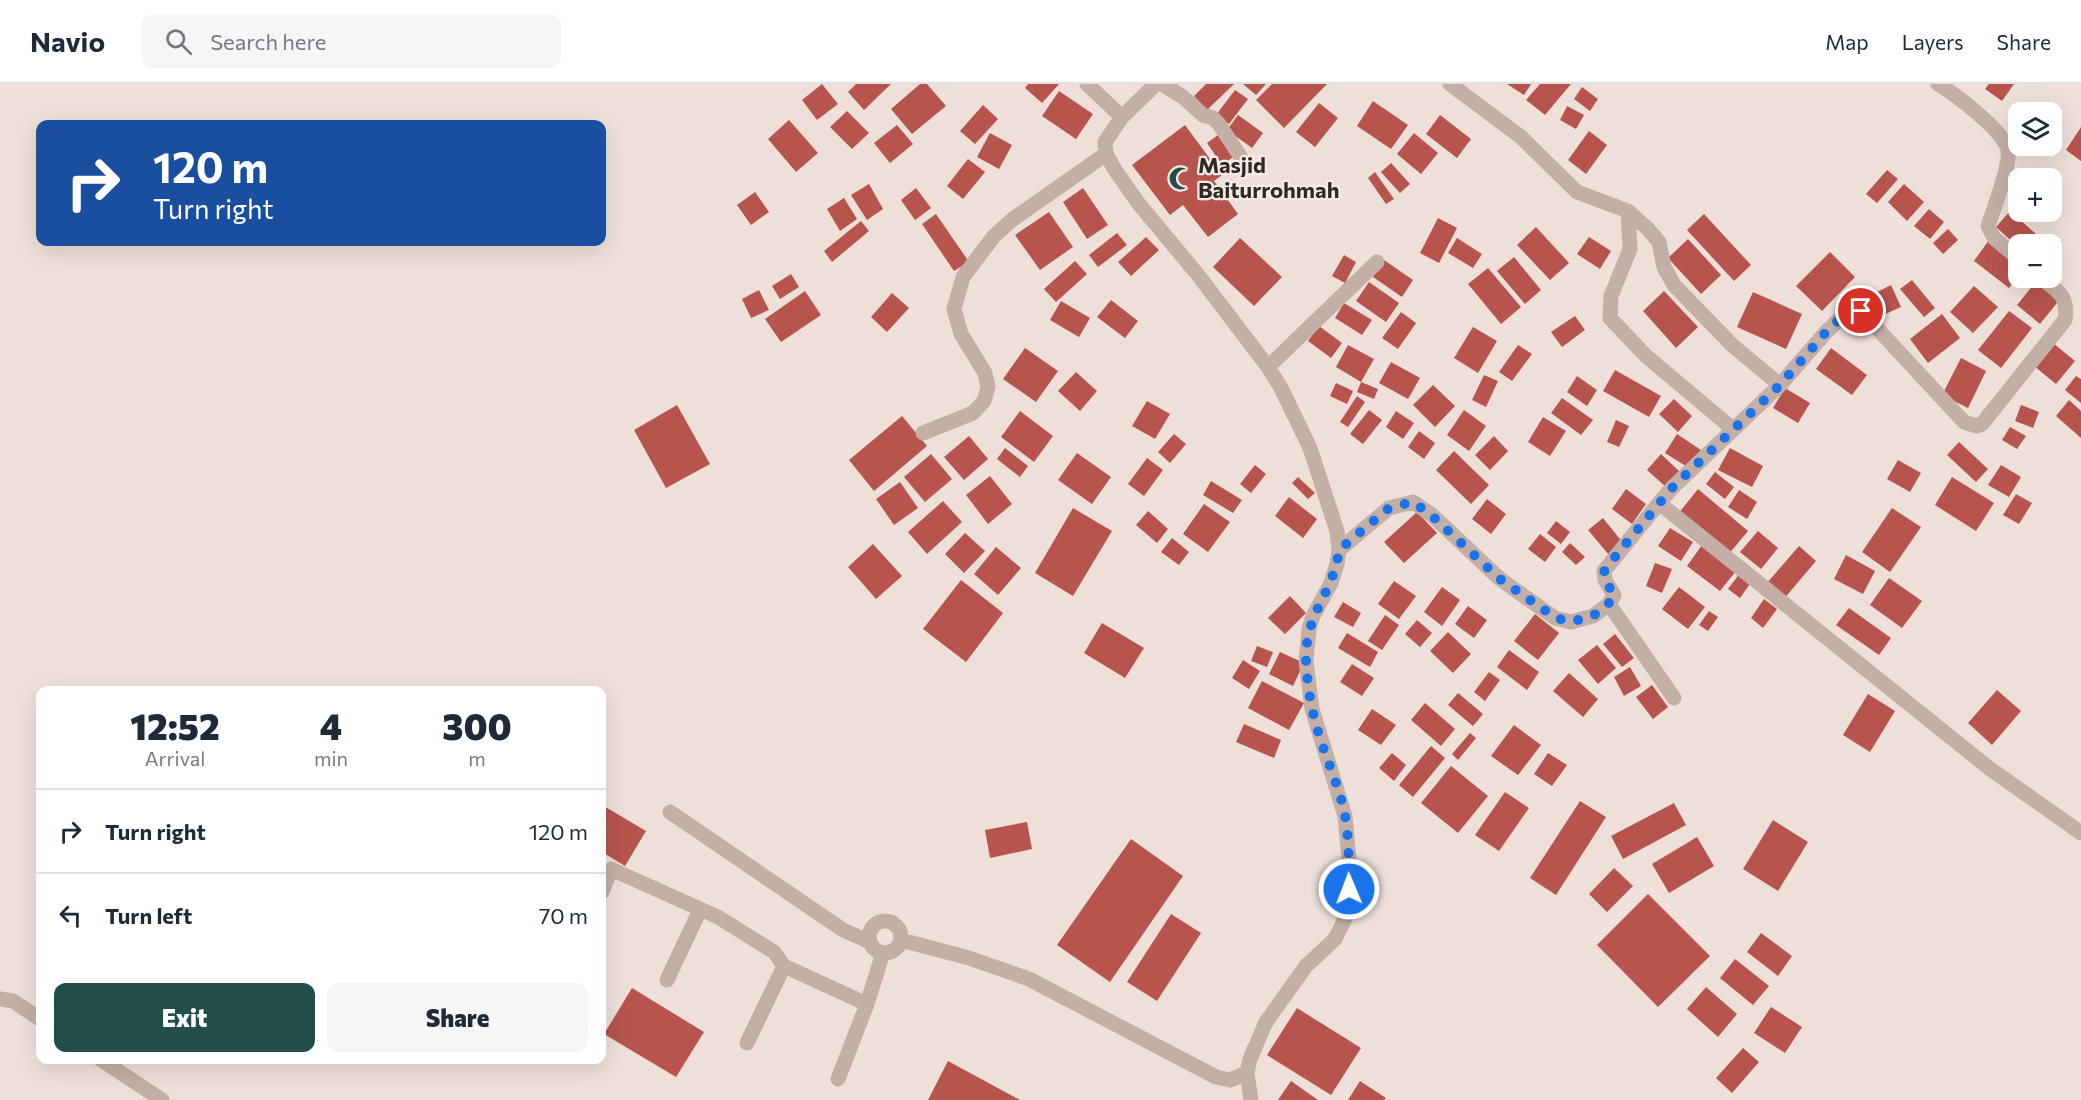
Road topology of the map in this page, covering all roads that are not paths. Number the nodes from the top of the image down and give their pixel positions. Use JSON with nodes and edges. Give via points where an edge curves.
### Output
{"nodes":[{"id":1,"x":1087,"y":84,"type":"edge"},
{"id":2,"x":1156,"y":84,"type":"edge"},
{"id":3,"x":1162,"y":84,"type":"edge"},
{"id":4,"x":1450,"y":84,"type":"edge"},
{"id":5,"x":1938,"y":84,"type":"edge"},
{"id":6,"x":1122,"y":117,"type":"junction"},
{"id":7,"x":1106,"y":154,"type":"junction"},
{"id":8,"x":1242,"y":159,"type":"dead end"},
{"id":9,"x":1628,"y":211,"type":"junction"},
{"id":10,"x":2008,"y":250,"type":"edge"},
{"id":11,"x":1377,"y":262,"type":"dead end"},
{"id":12,"x":2054,"y":288,"type":"edge"},
{"id":13,"x":1268,"y":367,"type":"junction"},
{"id":14,"x":1780,"y":385,"type":"junction"},
{"id":15,"x":1733,"y":429,"type":"junction"},
{"id":16,"x":923,"y":433,"type":"dead end"},
{"id":17,"x":1659,"y":503,"type":"junction"},
{"id":18,"x":1339,"y":550,"type":"junction"},
{"id":19,"x":1609,"y":603,"type":"junction"},
{"id":20,"x":1674,"y":698,"type":"dead end"},
{"id":21,"x":670,"y":812,"type":"dead end"},
{"id":22,"x":2081,"y":833,"type":"edge"},
{"id":23,"x":606,"y":882,"type":"edge"},
{"id":24,"x":700,"y":910,"type":"junction"},
{"id":25,"x":901,"y":940,"type":"junction"},
{"id":26,"x":870,"y":942,"type":"junction"},
{"id":27,"x":883,"y":953,"type":"junction"},
{"id":28,"x":784,"y":966,"type":"junction"},
{"id":29,"x":667,"y":980,"type":"dead end"},
{"id":30,"x":0,"y":999,"type":"edge"},
{"id":31,"x":867,"y":1004,"type":"junction"},
{"id":32,"x":36,"y":1016,"type":"edge"},
{"id":33,"x":747,"y":1043,"type":"dead end"},
{"id":34,"x":108,"y":1064,"type":"edge"},
{"id":35,"x":1247,"y":1073,"type":"junction"},
{"id":36,"x":838,"y":1079,"type":"dead end"},
{"id":37,"x":162,"y":1100,"type":"edge"},
{"id":38,"x":1251,"y":1100,"type":"edge"}],
"edges":[{"from":1,"to":6,"type":"street"},
{"from":2,"to":6,"type":"street"},
{"from":3,"to":8,"type":"street","via":[[1183,96],[1203,115],[1213,118]]},
{"from":4,"to":9,"type":"street","via":[[1521,137],[1577,192]]},
{"from":5,"to":10,"type":"street","via":[[1955,94],[1999,134],[2008,150],[1988,226],[1994,238]]},
{"from":6,"to":7,"type":"street","via":[[1105,142]]},
{"from":7,"to":13,"type":"street","via":[[1139,204]]},
{"from":7,"to":16,"type":"street","via":[[1013,219],[994,236],[963,278],[954,309],[961,334],[985,373],[988,387],[984,401],[974,413]]},
{"from":9,"to":14,"type":"street","via":[[1659,242],[1664,267],[1674,285],[1732,345]]},
{"from":9,"to":15,"type":"street","via":[[1630,249],[1611,296],[1610,318],[1646,356]]},
{"from":11,"to":13,"type":"street"},
{"from":12,"to":14,"type":"street","via":[[2063,295],[2067,307],[2065,320],[1977,426],[1964,422],[1861,311],[1846,313]]},
{"from":13,"to":18,"type":"street","via":[[1310,448]]},
{"from":14,"to":15,"type":"street"},
{"from":15,"to":17,"type":"street"},
{"from":17,"to":19,"type":"street","via":[[1604,572],[1614,595]]},
{"from":17,"to":22,"type":"street","via":[[1989,768]]},
{"from":18,"to":19,"type":"street","via":[[1389,508],[1413,502],[1500,579],[1556,618],[1576,622],[1599,613]]},
{"from":18,"to":35,"type":"street","via":[[1331,583],[1309,629],[1306,661],[1312,709],[1345,816],[1348,908],[1335,939],[1306,966],[1266,1022]]},
{"from":19,"to":20,"type":"street"},
{"from":21,"to":26,"type":"street","via":[[843,930]]},
{"from":23,"to":24,"type":"street","via":[[611,869]]},
{"from":24,"to":28,"type":"street","via":[[774,952]]},
{"from":24,"to":29,"type":"street"},
{"from":25,"to":26,"type":"street","via":[[900,930],[885,921],[870,932]]},
{"from":25,"to":27,"type":"street","via":[[897,948]]},
{"from":25,"to":35,"type":"street","via":[[1029,979],[1216,1077],[1230,1080]]},
{"from":26,"to":27,"type":"street"},
{"from":27,"to":31,"type":"street"},
{"from":28,"to":31,"type":"street"},
{"from":28,"to":33,"type":"street"},
{"from":30,"to":32,"type":"street","via":[[13,1001]]},
{"from":31,"to":36,"type":"street"},
{"from":34,"to":37,"type":"street"},
{"from":35,"to":38,"type":"street"}]}
